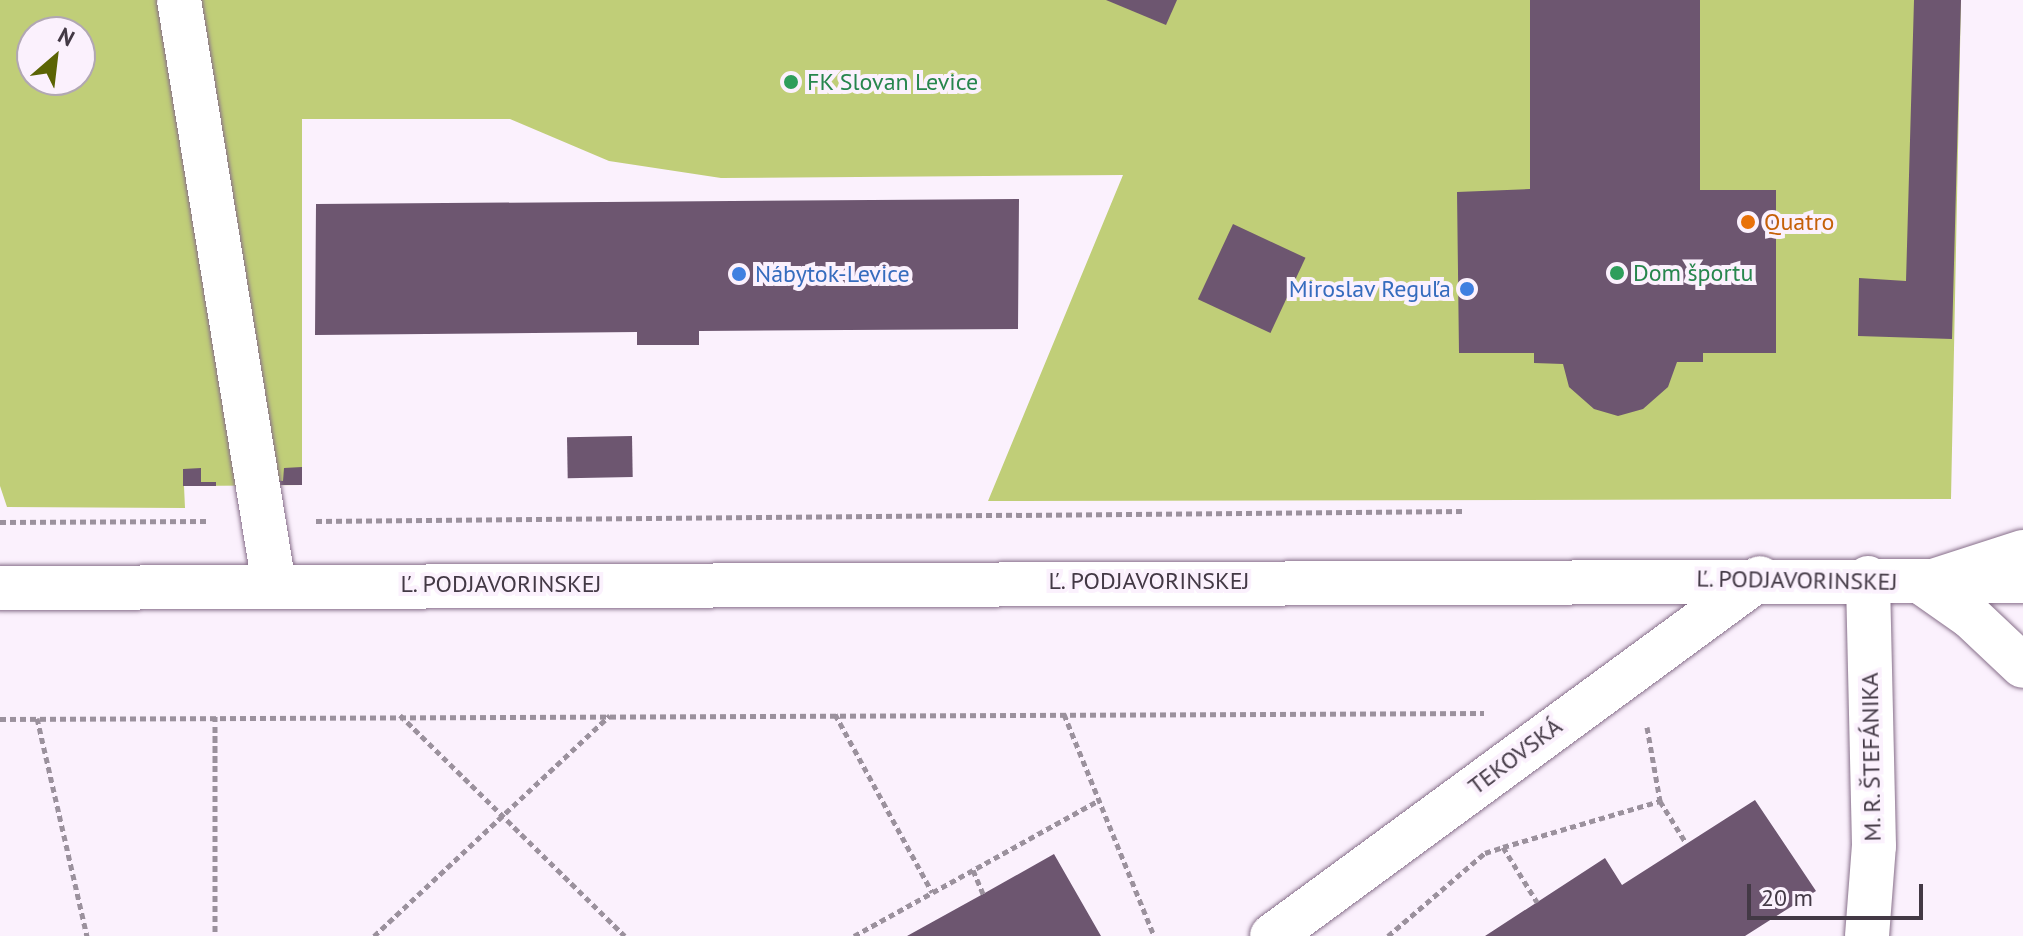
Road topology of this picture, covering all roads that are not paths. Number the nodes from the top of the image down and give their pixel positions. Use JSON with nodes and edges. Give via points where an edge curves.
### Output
{"nodes":[{"id":1,"x":179,"y":0,"type":"edge"},
{"id":2,"x":2023,"y":552,"type":"edge"},
{"id":3,"x":1760,"y":578,"type":"junction"},
{"id":4,"x":1868,"y":578,"type":"junction"},
{"id":5,"x":2023,"y":581,"type":"edge"},
{"id":6,"x":1924,"y":584,"type":"junction"},
{"id":7,"x":274,"y":585,"type":"junction"},
{"id":8,"x":0,"y":588,"type":"edge"},
{"id":9,"x":2023,"y":666,"type":"edge"},
{"id":10,"x":1272,"y":936,"type":"edge"},
{"id":11,"x":1867,"y":936,"type":"edge"}],
"edges":[{"from":1,"to":7,"type":"street"},
{"from":2,"to":6,"type":"street"},
{"from":3,"to":4,"type":"street","name":"Ľ. PODJAVORINSKEJ"},
{"from":3,"to":7,"type":"street","name":"Ľ. PODJAVORINSKEJ"},
{"from":3,"to":10,"type":"street","name":"TEKOVSKÁ"},
{"from":4,"to":6,"type":"street","name":"Ľ. PODJAVORINSKEJ"},
{"from":4,"to":11,"type":"street","name":"M. R. ŠTEFÁNIKA","via":[[1874,846]]},
{"from":5,"to":6,"type":"street","name":"Ľ. PODJAVORINSKEJ"},
{"from":6,"to":9,"type":"street","via":[[1971,617]]},
{"from":7,"to":8,"type":"street","name":"Ľ. PODJAVORINSKEJ"}]}
